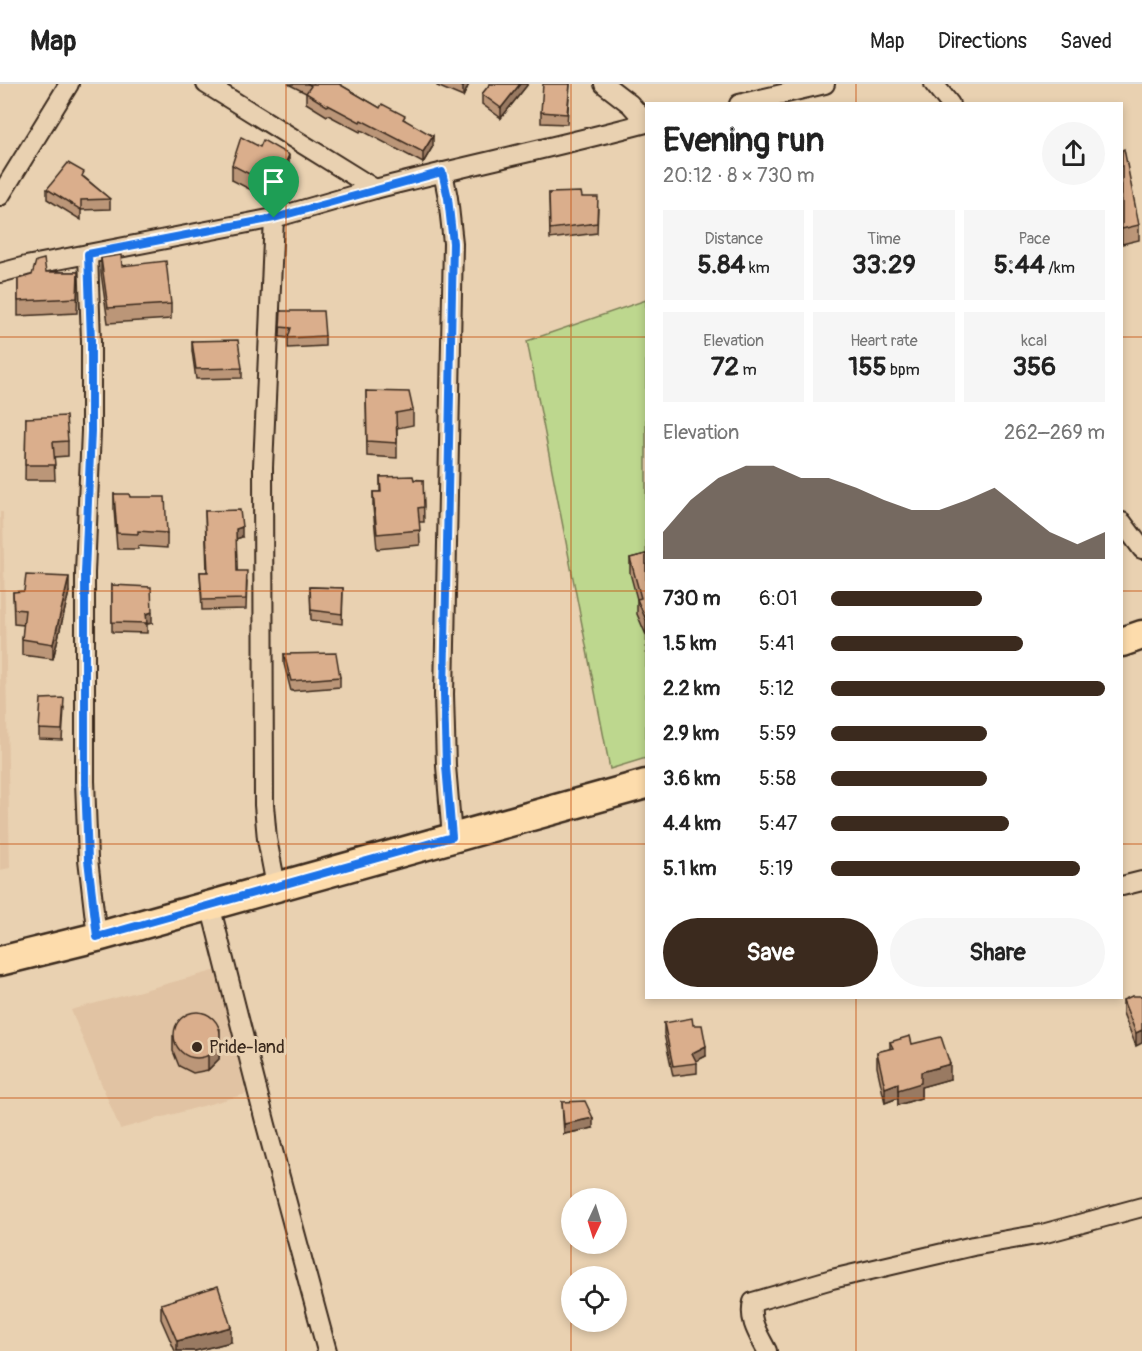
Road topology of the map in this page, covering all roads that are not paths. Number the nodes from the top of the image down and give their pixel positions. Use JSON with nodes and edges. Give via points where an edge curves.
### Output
{"nodes":[{"id":1,"x":69,"y":84,"type":"edge"},
{"id":2,"x":206,"y":84,"type":"edge"},
{"id":3,"x":604,"y":84,"type":"edge"},
{"id":4,"x":825,"y":84,"type":"edge"},
{"id":5,"x":934,"y":84,"type":"edge"},
{"id":6,"x":748,"y":102,"type":"edge"},
{"id":7,"x":948,"y":102,"type":"edge"},
{"id":8,"x":645,"y":122,"type":"edge"},
{"id":9,"x":645,"y":123,"type":"edge"},
{"id":10,"x":442,"y":172,"type":"junction"},
{"id":11,"x":375,"y":189,"type":"junction"},
{"id":12,"x":0,"y":196,"type":"edge"},
{"id":13,"x":274,"y":218,"type":"junction"},
{"id":14,"x":88,"y":254,"type":"junction"},
{"id":15,"x":0,"y":273,"type":"edge"},
{"id":16,"x":1123,"y":523,"type":"edge"},
{"id":17,"x":1142,"y":549,"type":"edge"},
{"id":18,"x":1142,"y":636,"type":"edge"},
{"id":19,"x":1123,"y":642,"type":"edge"},
{"id":20,"x":645,"y":786,"type":"edge"},
{"id":21,"x":452,"y":837,"type":"junction"},
{"id":22,"x":1142,"y":881,"type":"edge"},
{"id":23,"x":276,"y":886,"type":"junction"},
{"id":24,"x":1123,"y":886,"type":"edge"},
{"id":25,"x":210,"y":905,"type":"junction"},
{"id":26,"x":97,"y":937,"type":"junction"},
{"id":27,"x":0,"y":961,"type":"edge"},
{"id":28,"x":1142,"y":1208,"type":"edge"},
{"id":29,"x":327,"y":1351,"type":"edge"},
{"id":30,"x":767,"y":1351,"type":"edge"}],
"edges":[{"from":1,"to":12,"type":"street"},
{"from":2,"to":11,"type":"street"},
{"from":3,"to":8,"type":"street"},
{"from":4,"to":6,"type":"street"},
{"from":5,"to":7,"type":"street"},
{"from":9,"to":10,"type":"street"},
{"from":10,"to":11,"type":"street"},
{"from":10,"to":21,"type":"street","via":[[453,243],[444,694]]},
{"from":11,"to":13,"type":"street"},
{"from":13,"to":14,"type":"street"},
{"from":13,"to":23,"type":"street","via":[[263,573],[264,805]]},
{"from":14,"to":15,"type":"street"},
{"from":14,"to":26,"type":"street","via":[[91,420],[85,573],[85,759],[88,860]]},
{"from":16,"to":17,"type":"street"},
{"from":18,"to":19,"type":"main road"},
{"from":20,"to":21,"type":"main road"},
{"from":21,"to":23,"type":"main road"},
{"from":22,"to":24,"type":"street"},
{"from":23,"to":25,"type":"main road"},
{"from":25,"to":26,"type":"main road"},
{"from":25,"to":29,"type":"street"},
{"from":26,"to":27,"type":"main road"},
{"from":28,"to":30,"type":"street","via":[[1042,1234],[832,1279],[753,1302],[754,1326]]}]}
